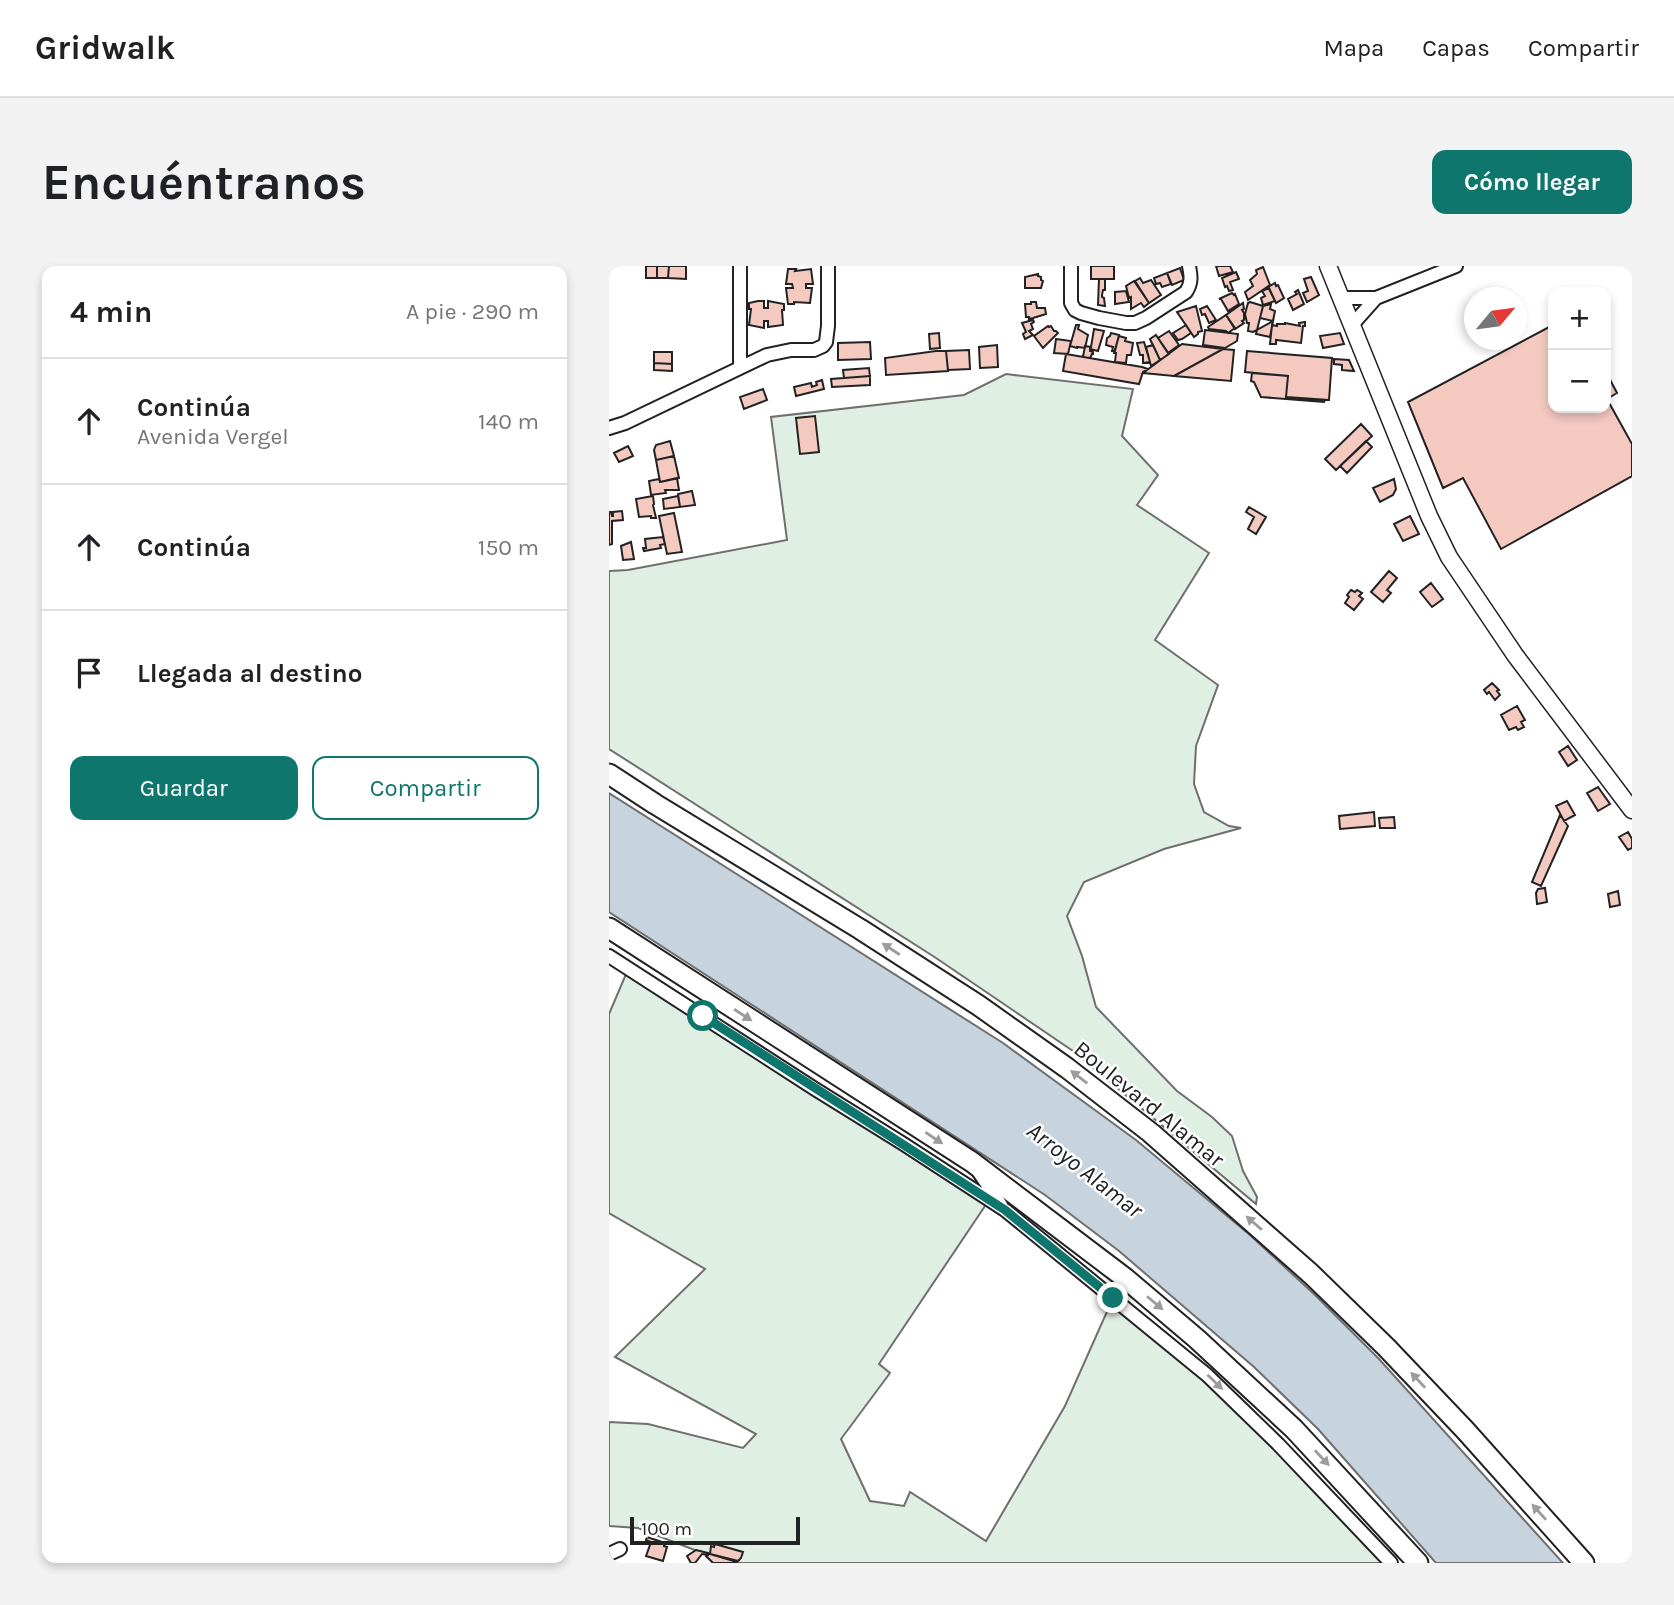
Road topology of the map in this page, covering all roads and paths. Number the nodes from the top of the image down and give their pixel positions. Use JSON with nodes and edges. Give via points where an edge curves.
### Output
{"nodes":[{"id":1,"x":740,"y":266,"type":"edge"},
{"id":2,"x":828,"y":266,"type":"edge"},
{"id":3,"x":1071,"y":266,"type":"edge"},
{"id":4,"x":1189,"y":266,"type":"edge"},
{"id":5,"x":1328,"y":266,"type":"edge"},
{"id":6,"x":1456,"y":266,"type":"edge"},
{"id":7,"x":1350,"y":298,"type":"junction"},
{"id":8,"x":1376,"y":298,"type":"junction"},
{"id":9,"x":1352,"y":325,"type":"junction"},
{"id":10,"x":740,"y":367,"type":"junction"},
{"id":11,"x":609,"y":428,"type":"edge"},
{"id":12,"x":609,"y":774,"type":"edge"},
{"id":13,"x":1632,"y":810,"type":"edge"},
{"id":14,"x":609,"y":928,"type":"edge"},
{"id":15,"x":609,"y":956,"type":"edge"},
{"id":16,"x":972,"y":1162,"type":"junction"},
{"id":17,"x":1005,"y":1210,"type":"junction"},
{"id":18,"x":1391,"y":1563,"type":"edge"},
{"id":19,"x":1418,"y":1563,"type":"edge"},
{"id":20,"x":1584,"y":1563,"type":"edge"}],
"edges":[{"from":1,"to":10,"type":"street"},
{"from":2,"to":10,"type":"street","via":[[828,326],[823,346],[767,355]]},
{"from":3,"to":4,"type":"street","via":[[1075,310],[1126,323],[1146,318],[1186,292]]},
{"from":5,"to":7,"type":"main road"},
{"from":6,"to":8,"type":"street"},
{"from":7,"to":8,"type":"street"},
{"from":7,"to":9,"type":"main road"},
{"from":8,"to":9,"type":"street"},
{"from":9,"to":13,"type":"main road","via":[[1449,557],[1515,655]]},
{"from":10,"to":11,"type":"street"},
{"from":20,"to":12,"type":"highway","name":"Boulevard Alamar","one_way":true,"via":[[1386,1347],[1151,1133],[978,1005]]},
{"from":14,"to":16,"type":"highway","one_way":true},
{"from":15,"to":17,"type":"street"},
{"from":16,"to":17,"type":"street"},
{"from":16,"to":19,"type":"highway","one_way":true,"via":[[1115,1270],[1197,1339],[1294,1429]]},
{"from":17,"to":18,"type":"street","one_way":true,"via":[[1207,1375]]}]}
